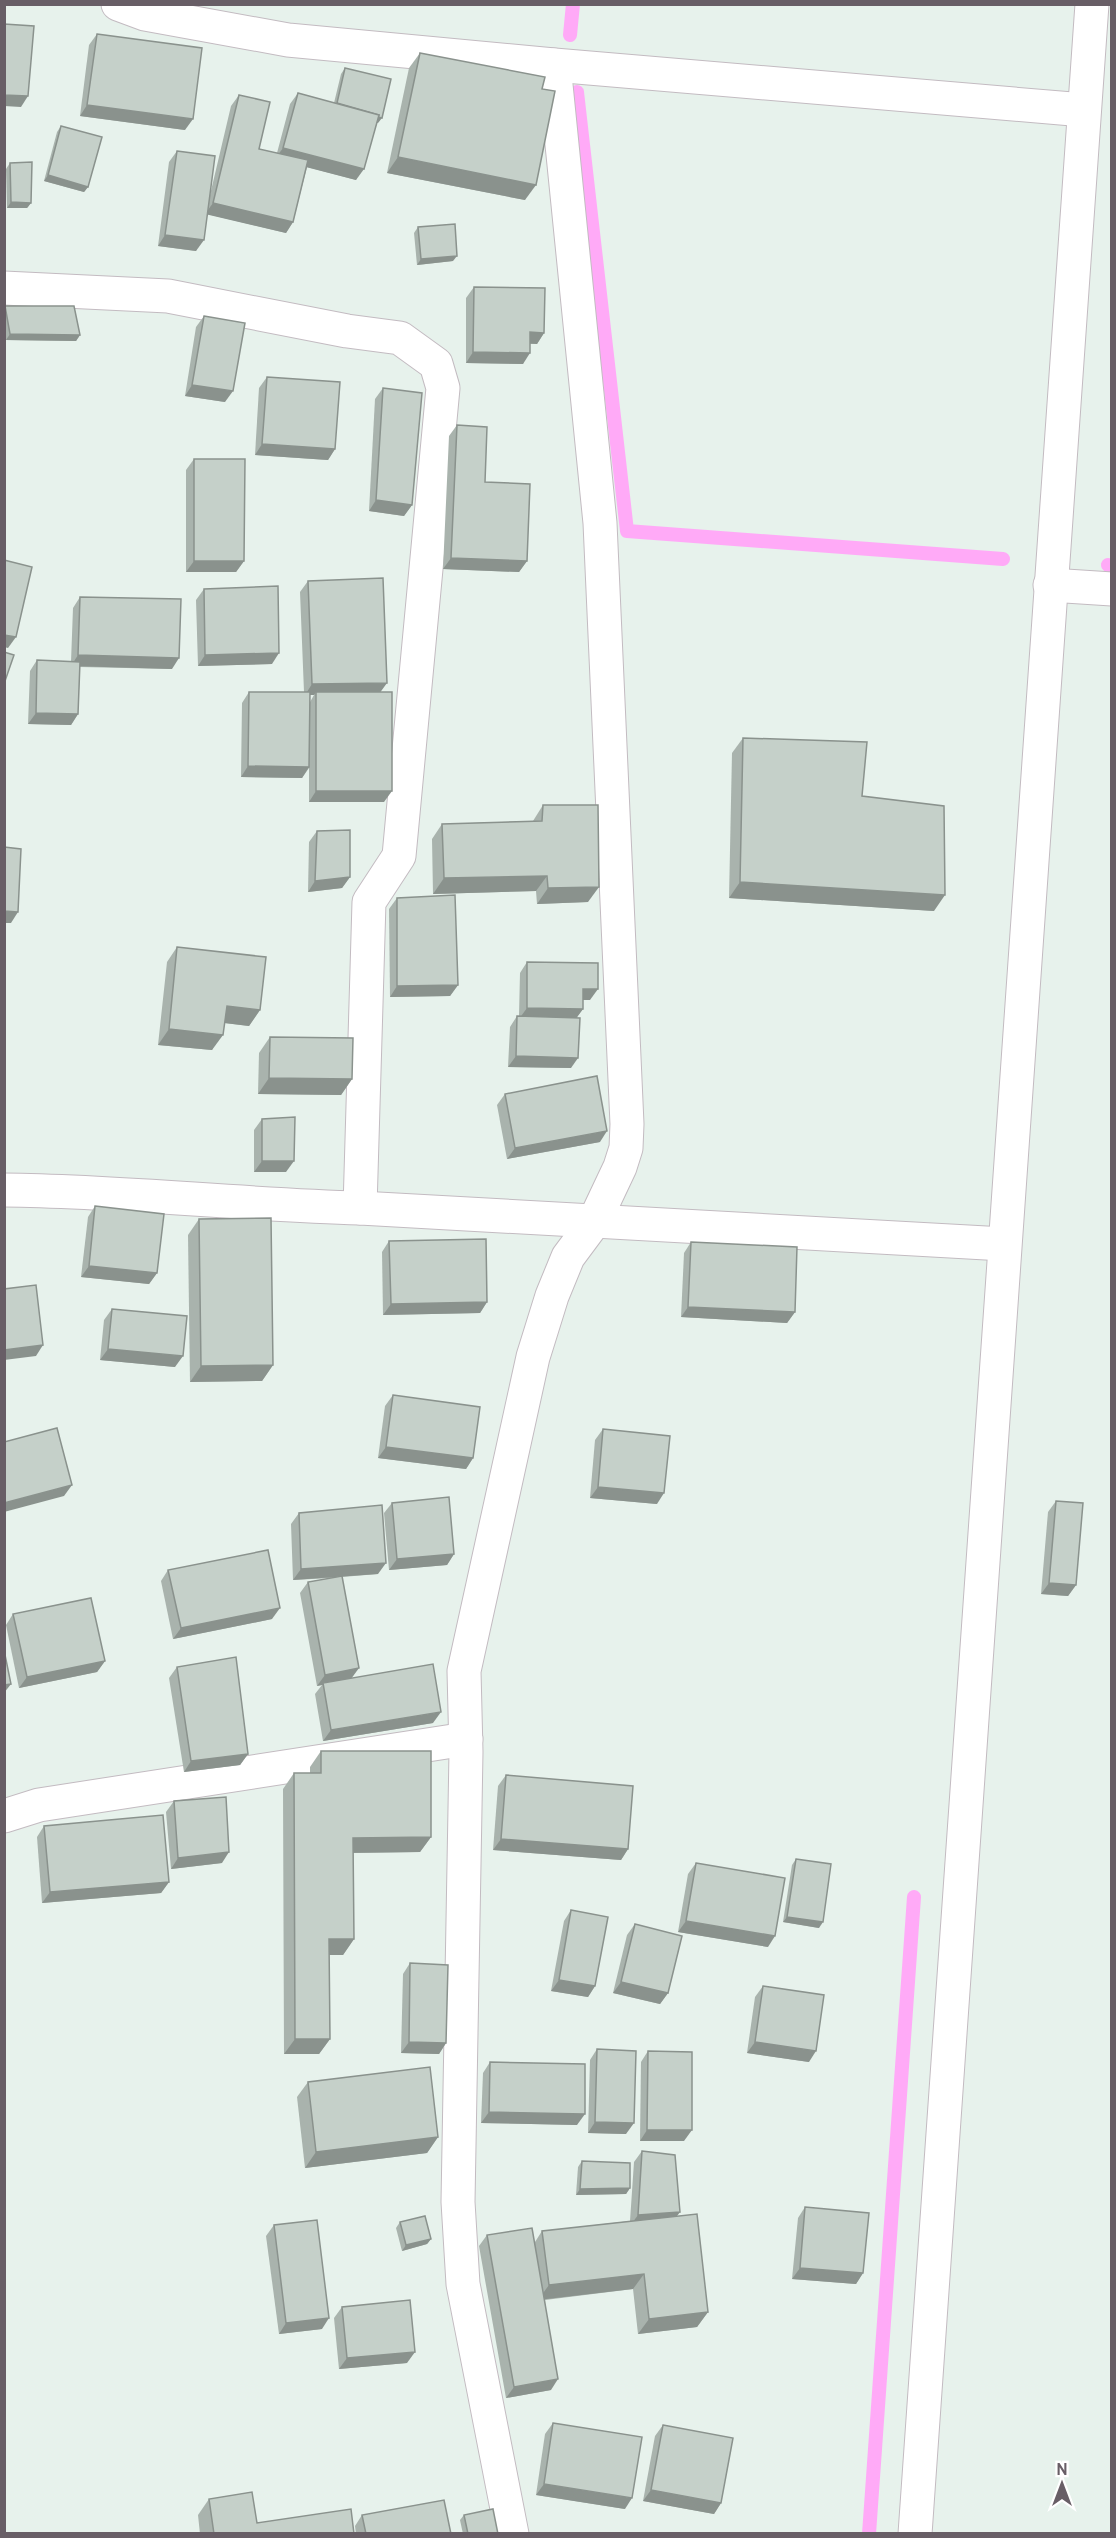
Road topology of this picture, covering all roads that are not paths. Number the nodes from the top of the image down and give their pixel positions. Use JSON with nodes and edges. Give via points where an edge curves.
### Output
{"nodes":[{"id":1,"x":118,"y":4,"type":"edge"},
{"id":2,"x":1092,"y":4,"type":"edge"},
{"id":3,"x":554,"y":65,"type":"junction"},
{"id":4,"x":1084,"y":110,"type":"junction"},
{"id":5,"x":4,"y":288,"type":"edge"},
{"id":6,"x":1050,"y":585,"type":"junction"},
{"id":7,"x":1112,"y":589,"type":"edge"},
{"id":8,"x":4,"y":1190,"type":"edge"},
{"id":9,"x":360,"y":1208,"type":"junction"},
{"id":10,"x":594,"y":1222,"type":"junction"},
{"id":11,"x":1004,"y":1244,"type":"junction"},
{"id":12,"x":466,"y":1739,"type":"junction"},
{"id":13,"x":4,"y":1816,"type":"edge"},
{"id":14,"x":513,"y":2534,"type":"edge"},
{"id":15,"x":915,"y":2534,"type":"edge"}],
"edges":[{"from":1,"to":3,"type":"street","via":[[145,14],[288,40]]},
{"from":2,"to":4,"type":"street"},
{"from":3,"to":4,"type":"street"},
{"from":3,"to":10,"type":"street","via":[[600,523],[627,1124],[623,1157]]},
{"from":4,"to":6,"type":"street"},
{"from":5,"to":9,"type":"street","via":[[168,296],[400,338],[436,364],[443,388],[399,856],[369,902]]},
{"from":6,"to":7,"type":"street"},
{"from":6,"to":11,"type":"street"},
{"from":8,"to":9,"type":"street"},
{"from":9,"to":10,"type":"street"},
{"from":10,"to":11,"type":"street"},
{"from":10,"to":12,"type":"street","via":[[568,1257],[533,1357],[464,1671]]},
{"from":11,"to":15,"type":"street"},
{"from":12,"to":13,"type":"street","via":[[39,1805]]},
{"from":12,"to":14,"type":"street","via":[[458,2202],[463,2284]]}]}
